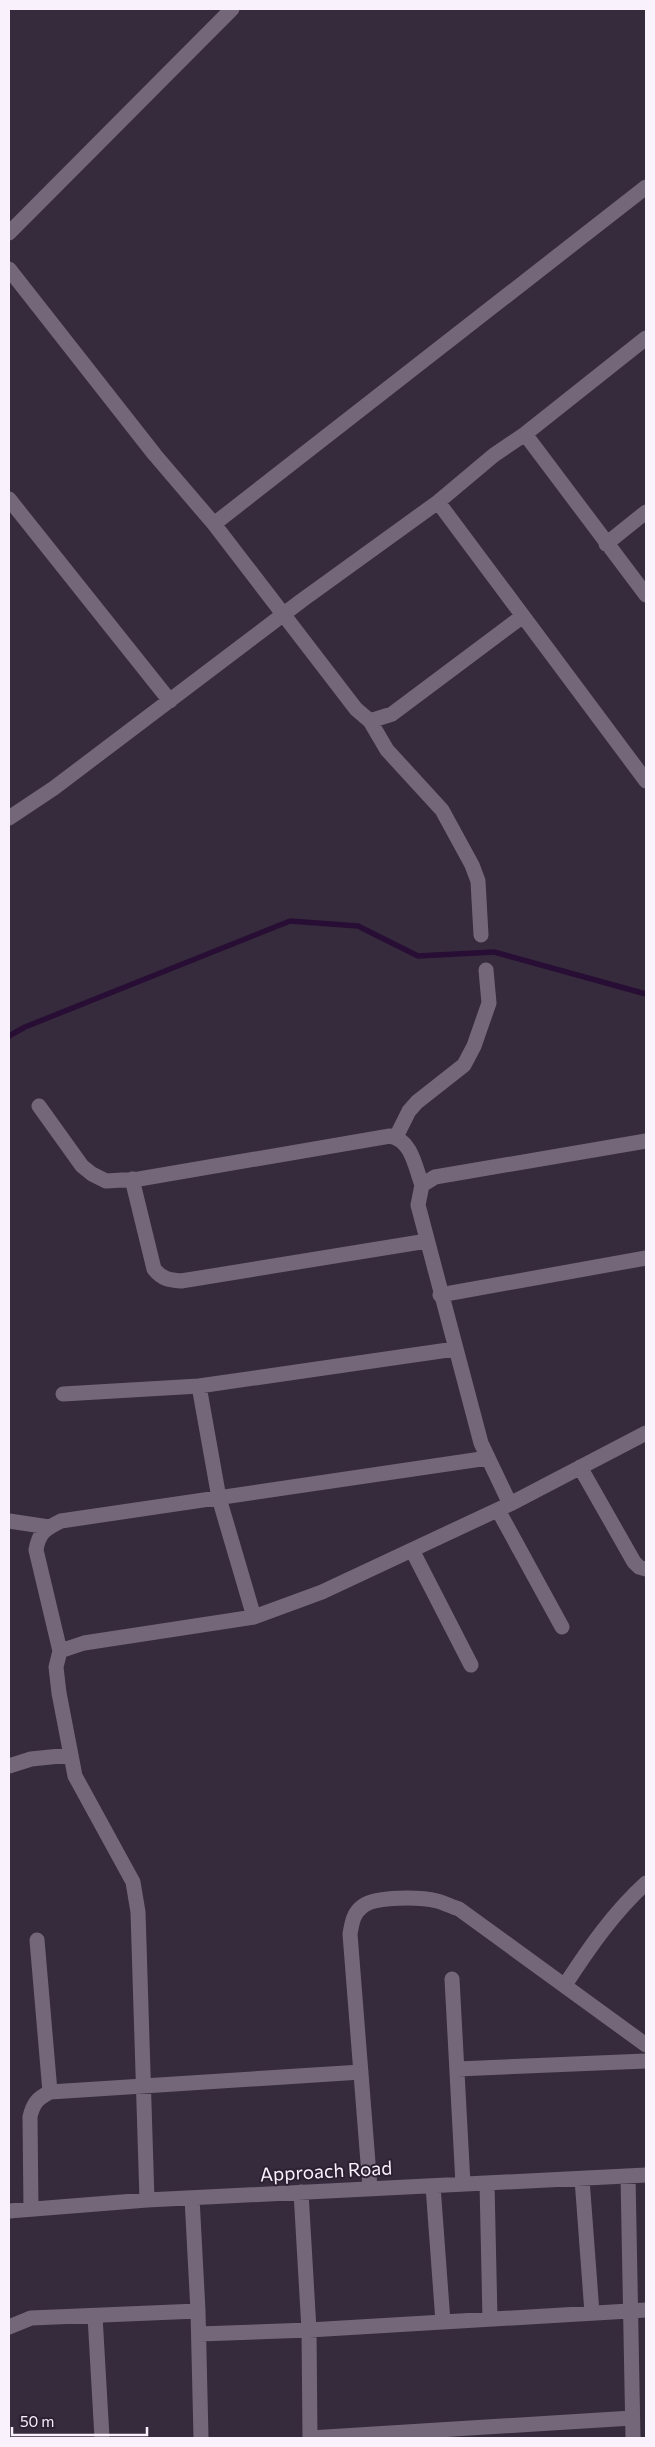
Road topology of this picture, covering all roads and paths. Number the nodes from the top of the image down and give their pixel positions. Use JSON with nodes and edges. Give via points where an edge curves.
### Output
{"nodes":[{"id":1,"x":232,"y":9,"type":"edge"},
{"id":2,"x":646,"y":187,"type":"edge"},
{"id":3,"x":9,"y":233,"type":"edge"},
{"id":4,"x":9,"y":269,"type":"edge"},
{"id":5,"x":646,"y":338,"type":"edge"},
{"id":6,"x":525,"y":434,"type":"junction"},
{"id":7,"x":9,"y":500,"type":"edge"},
{"id":8,"x":438,"y":502,"type":"junction"},
{"id":9,"x":646,"y":512,"type":"edge"},
{"id":10,"x":214,"y":524,"type":"junction"},
{"id":11,"x":606,"y":544,"type":"junction"},
{"id":12,"x":646,"y":595,"type":"edge"},
{"id":13,"x":283,"y":614,"type":"junction"},
{"id":14,"x":523,"y":616,"type":"junction"},
{"id":15,"x":170,"y":701,"type":"junction"},
{"id":16,"x":370,"y":721,"type":"junction"},
{"id":17,"x":646,"y":781,"type":"edge"},
{"id":18,"x":9,"y":818,"type":"edge"},
{"id":19,"x":481,"y":935,"type":"dead end"},
{"id":20,"x":486,"y":970,"type":"dead end"},
{"id":21,"x":39,"y":1106,"type":"dead end"},
{"id":22,"x":396,"y":1137,"type":"junction"},
{"id":23,"x":646,"y":1141,"type":"edge"},
{"id":24,"x":132,"y":1179,"type":"junction"},
{"id":25,"x":422,"y":1185,"type":"junction"},
{"id":26,"x":427,"y":1241,"type":"junction"},
{"id":27,"x":646,"y":1258,"type":"edge"},
{"id":28,"x":440,"y":1295,"type":"junction"},
{"id":29,"x":455,"y":1349,"type":"junction"},
{"id":30,"x":199,"y":1386,"type":"junction"},
{"id":31,"x":63,"y":1394,"type":"dead end"},
{"id":32,"x":646,"y":1432,"type":"edge"},
{"id":33,"x":488,"y":1458,"type":"junction"},
{"id":34,"x":580,"y":1467,"type":"junction"},
{"id":35,"x":219,"y":1498,"type":"junction"},
{"id":36,"x":504,"y":1507,"type":"junction"},
{"id":37,"x":9,"y":1521,"type":"edge"},
{"id":38,"x":49,"y":1527,"type":"junction"},
{"id":39,"x":412,"y":1550,"type":"junction"},
{"id":40,"x":646,"y":1569,"type":"edge"},
{"id":41,"x":254,"y":1617,"type":"junction"},
{"id":42,"x":562,"y":1627,"type":"dead end"},
{"id":43,"x":60,"y":1651,"type":"junction"},
{"id":44,"x":471,"y":1665,"type":"dead end"},
{"id":45,"x":70,"y":1755,"type":"junction"},
{"id":46,"x":9,"y":1766,"type":"edge"},
{"id":47,"x":646,"y":1883,"type":"edge"},
{"id":48,"x":37,"y":1940,"type":"dead end"},
{"id":49,"x":452,"y":1979,"type":"dead end"},
{"id":50,"x":565,"y":1985,"type":"junction"},
{"id":51,"x":646,"y":2044,"type":"edge"},
{"id":52,"x":646,"y":2061,"type":"edge"},
{"id":53,"x":457,"y":2069,"type":"junction"},
{"id":54,"x":361,"y":2072,"type":"junction"},
{"id":55,"x":143,"y":2086,"type":"junction"},
{"id":56,"x":50,"y":2092,"type":"junction"},
{"id":57,"x":646,"y":2175,"type":"edge"},
{"id":58,"x":628,"y":2176,"type":"junction"},
{"id":59,"x":582,"y":2178,"type":"junction"},
{"id":60,"x":488,"y":2183,"type":"junction"},
{"id":61,"x":463,"y":2184,"type":"junction"},
{"id":62,"x":433,"y":2186,"type":"junction"},
{"id":63,"x":370,"y":2188,"type":"junction"},
{"id":64,"x":301,"y":2192,"type":"junction"},
{"id":65,"x":192,"y":2198,"type":"junction"},
{"id":66,"x":147,"y":2200,"type":"junction"},
{"id":67,"x":32,"y":2208,"type":"junction"},
{"id":68,"x":9,"y":2211,"type":"edge"},
{"id":69,"x":639,"y":2310,"type":"edge"},
{"id":70,"x":198,"y":2311,"type":"junction"},
{"id":71,"x":592,"y":2313,"type":"junction"},
{"id":72,"x":95,"y":2316,"type":"junction"},
{"id":73,"x":490,"y":2319,"type":"junction"},
{"id":74,"x":443,"y":2322,"type":"junction"},
{"id":75,"x":9,"y":2327,"type":"edge"},
{"id":76,"x":309,"y":2330,"type":"junction"},
{"id":77,"x":199,"y":2334,"type":"junction"},
{"id":78,"x":632,"y":2418,"type":"junction"},
{"id":79,"x":102,"y":2438,"type":"edge"},
{"id":80,"x":201,"y":2438,"type":"edge"},
{"id":81,"x":310,"y":2438,"type":"edge"},
{"id":82,"x":633,"y":2438,"type":"edge"}],
"edges":[{"from":1,"to":3,"type":"street"},
{"from":2,"to":10,"type":"street"},
{"from":4,"to":10,"type":"street","via":[[155,455]]},
{"from":5,"to":6,"type":"street"},
{"from":6,"to":8,"type":"street","via":[[494,455]]},
{"from":6,"to":11,"type":"street"},
{"from":7,"to":15,"type":"street"},
{"from":8,"to":13,"type":"street"},
{"from":8,"to":14,"type":"street"},
{"from":9,"to":11,"type":"street"},
{"from":10,"to":13,"type":"street"},
{"from":11,"to":12,"type":"street"},
{"from":13,"to":15,"type":"street"},
{"from":13,"to":16,"type":"street","via":[[356,709]]},
{"from":14,"to":16,"type":"street","via":[[392,714]]},
{"from":14,"to":17,"type":"street"},
{"from":15,"to":18,"type":"street"},
{"from":16,"to":19,"type":"street","via":[[391,756],[442,810],[472,865],[478,881]]},
{"from":20,"to":22,"type":"street","via":[[488,1003],[464,1065],[408,1111]]},
{"from":21,"to":24,"type":"street","via":[[82,1166],[92,1174],[106,1181]]},
{"from":22,"to":24,"type":"street"},
{"from":22,"to":25,"type":"street","via":[[408,1148]]},
{"from":23,"to":25,"type":"street","via":[[435,1177]]},
{"from":24,"to":26,"type":"street","via":[[154,1269],[167,1280],[181,1281]]},
{"from":25,"to":26,"type":"street","via":[[418,1205]]},
{"from":26,"to":28,"type":"street"},
{"from":27,"to":28,"type":"street"},
{"from":28,"to":29,"type":"street"},
{"from":29,"to":30,"type":"street"},
{"from":29,"to":33,"type":"street"},
{"from":30,"to":31,"type":"street"},
{"from":30,"to":35,"type":"street"},
{"from":32,"to":34,"type":"street"},
{"from":33,"to":35,"type":"street"},
{"from":33,"to":36,"type":"street"},
{"from":34,"to":36,"type":"street"},
{"from":34,"to":40,"type":"street","via":[[634,1562]]},
{"from":35,"to":38,"type":"street","via":[[61,1521]]},
{"from":35,"to":41,"type":"street"},
{"from":36,"to":39,"type":"street"},
{"from":36,"to":42,"type":"street"},
{"from":37,"to":38,"type":"street"},
{"from":38,"to":43,"type":"street","via":[[38,1537],[36,1550]]},
{"from":39,"to":41,"type":"street","via":[[322,1592]]},
{"from":39,"to":44,"type":"street"},
{"from":41,"to":43,"type":"street","via":[[84,1643]]},
{"from":43,"to":45,"type":"street","via":[[56,1668]]},
{"from":45,"to":46,"type":"street","via":[[26,1760]]},
{"from":45,"to":55,"type":"street","via":[[75,1776],[133,1882],[138,1912]]},
{"from":47,"to":50,"type":"street","via":[[630,1897],[596,1939]]},
{"from":48,"to":56,"type":"street"},
{"from":49,"to":53,"type":"street"},
{"from":50,"to":51,"type":"street"},
{"from":50,"to":54,"type":"street","via":[[459,1909],[437,1901],[414,1898],[377,1901],[363,1906],[353,1917],[350,1934]]},
{"from":52,"to":53,"type":"street"},
{"from":53,"to":61,"type":"street"},
{"from":54,"to":55,"type":"street"},
{"from":54,"to":63,"type":"street"},
{"from":55,"to":56,"type":"street"},
{"from":55,"to":66,"type":"street"},
{"from":56,"to":67,"type":"street","via":[[33,2105],[30,2117]]},
{"from":57,"to":58,"type":"street","name":"Approach Road"},
{"from":58,"to":59,"type":"street","name":"Approach Road"},
{"from":58,"to":69,"type":"street"},
{"from":59,"to":60,"type":"street","name":"Approach Road"},
{"from":59,"to":71,"type":"street"},
{"from":60,"to":61,"type":"street","name":"Approach Road"},
{"from":60,"to":73,"type":"street"},
{"from":61,"to":62,"type":"street","name":"Approach Road"},
{"from":62,"to":63,"type":"street","name":"Approach Road"},
{"from":62,"to":74,"type":"street"},
{"from":63,"to":64,"type":"street","name":"Approach Road"},
{"from":64,"to":65,"type":"street","name":"Approach Road"},
{"from":64,"to":76,"type":"street"},
{"from":65,"to":66,"type":"street","name":"Approach Road"},
{"from":65,"to":70,"type":"street"},
{"from":66,"to":67,"type":"street","name":"Approach Road"},
{"from":67,"to":68,"type":"street","name":"Approach Road"},
{"from":69,"to":71,"type":"street"},
{"from":69,"to":78,"type":"street"},
{"from":70,"to":72,"type":"street"},
{"from":70,"to":77,"type":"street"},
{"from":71,"to":73,"type":"street"},
{"from":72,"to":75,"type":"street","via":[[31,2318]]},
{"from":72,"to":79,"type":"street"},
{"from":73,"to":74,"type":"street"},
{"from":74,"to":76,"type":"street"},
{"from":76,"to":77,"type":"street"},
{"from":76,"to":81,"type":"street"},
{"from":77,"to":80,"type":"street"},
{"from":78,"to":81,"type":"street"},
{"from":78,"to":82,"type":"street"}]}
